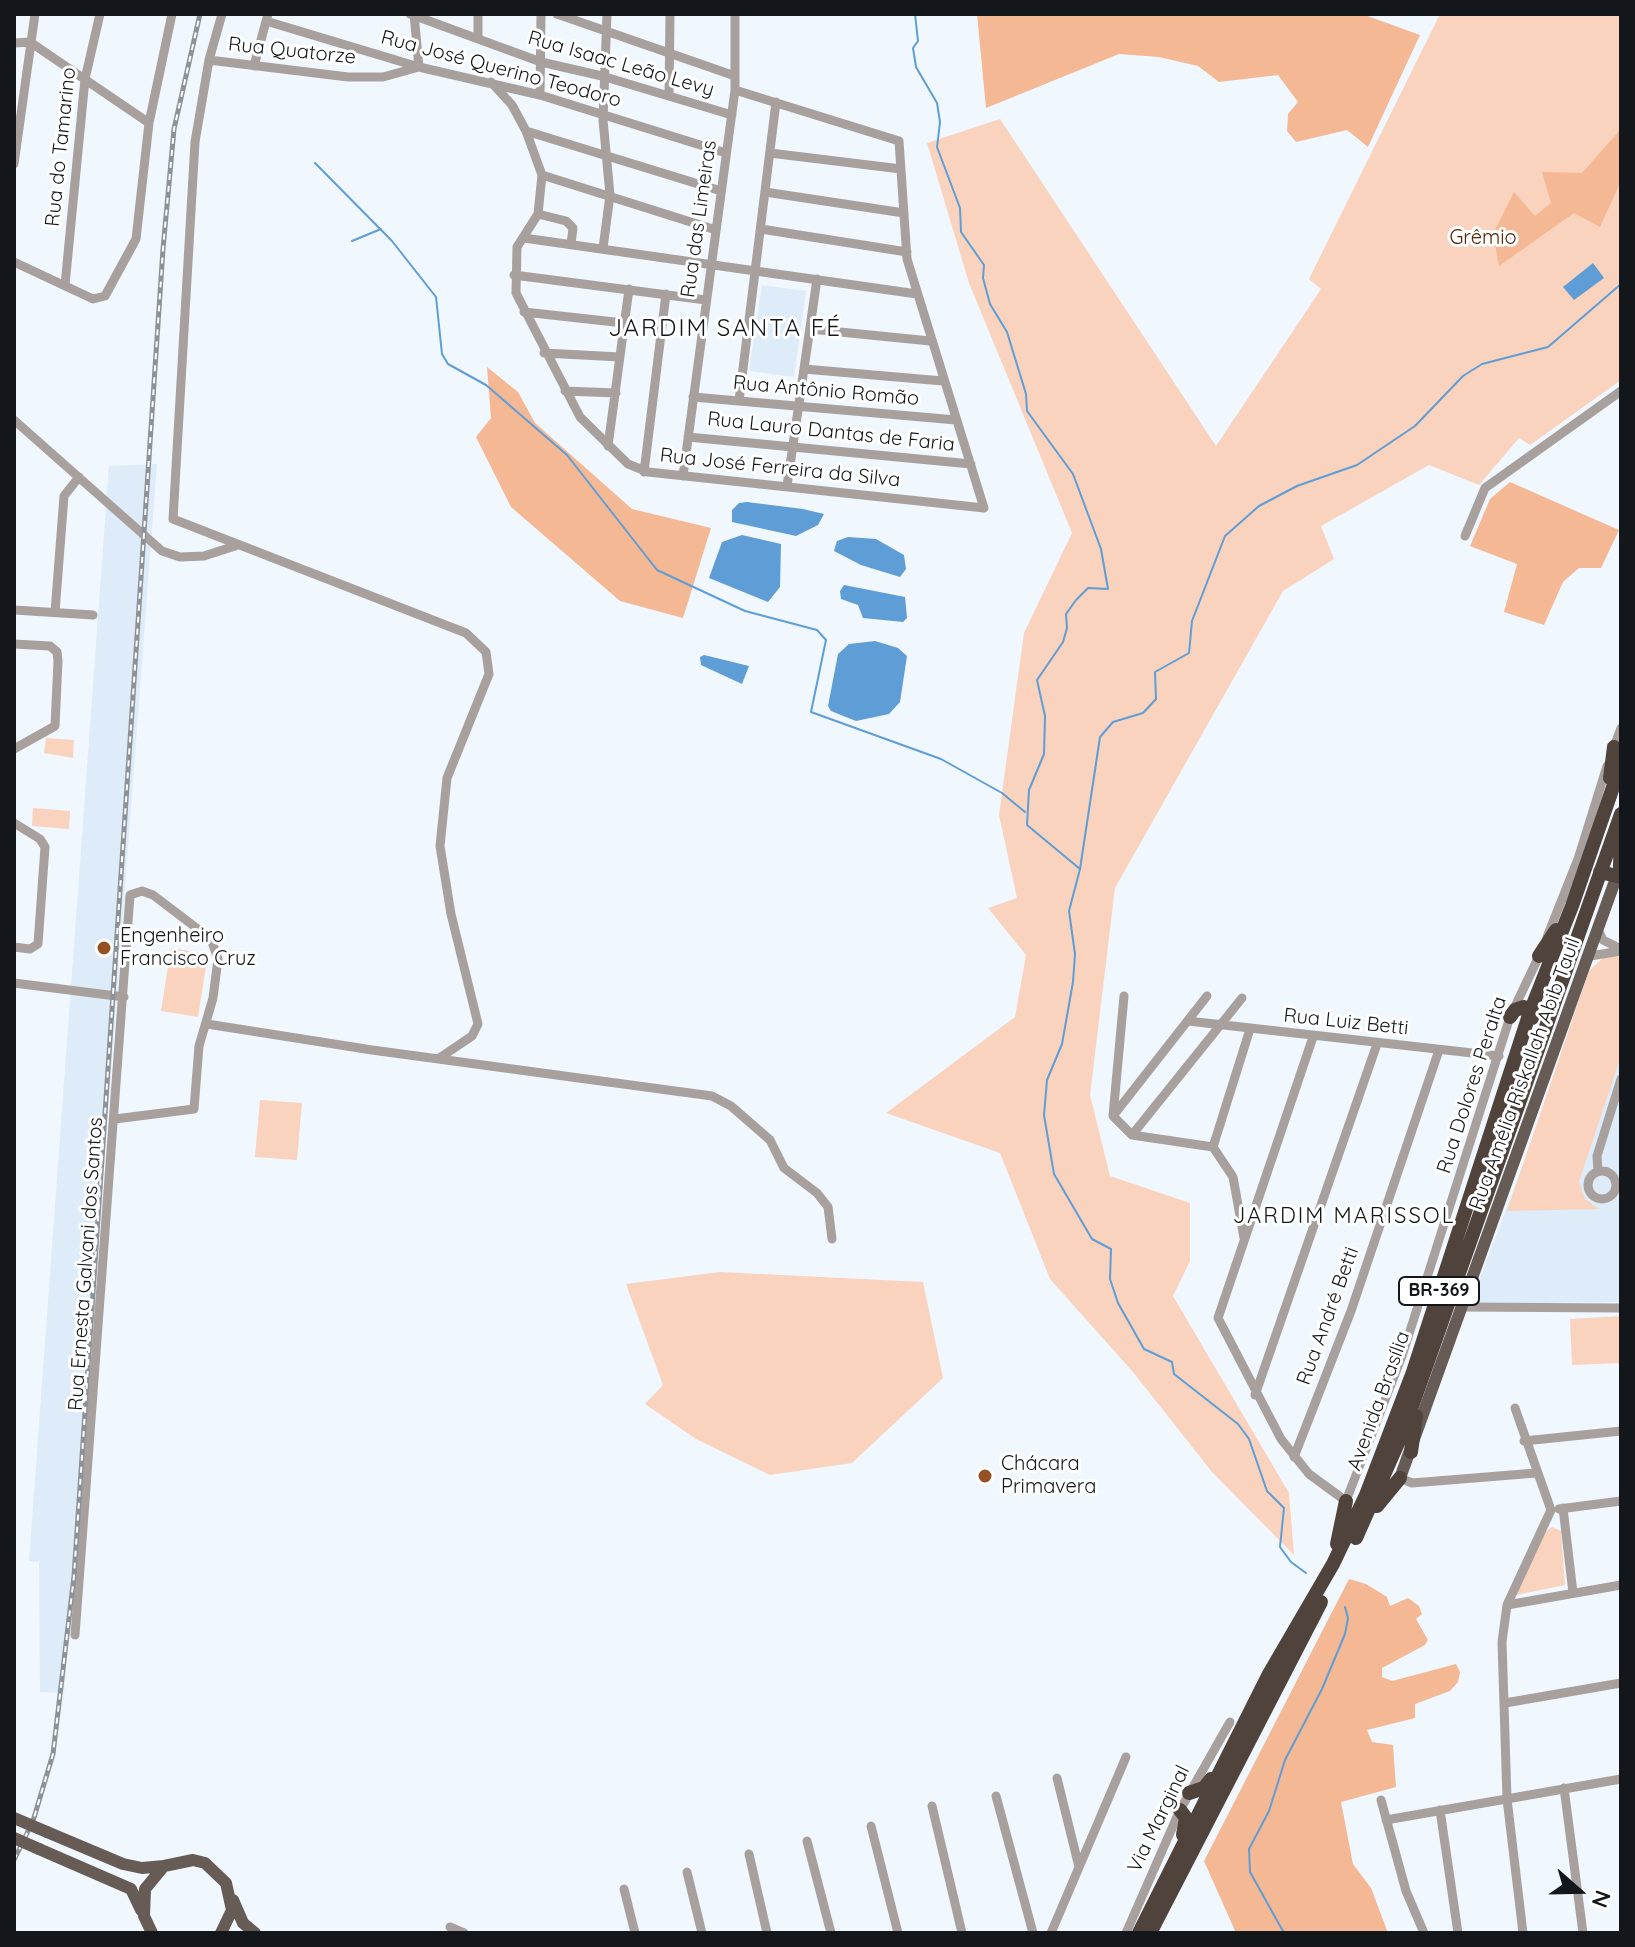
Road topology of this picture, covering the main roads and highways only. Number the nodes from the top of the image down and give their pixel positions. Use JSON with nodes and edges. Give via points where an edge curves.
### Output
{"nodes":[{"id":1,"x":1614,"y":747,"type":"road end"},
{"id":2,"x":1621,"y":764,"type":"edge"},
{"id":3,"x":1607,"y":799,"type":"junction"},
{"id":4,"x":1621,"y":814,"type":"edge"},
{"id":5,"x":1602,"y":820,"type":"junction"},
{"id":6,"x":1621,"y":833,"type":"edge"},
{"id":7,"x":1613,"y":871,"type":"edge"},
{"id":8,"x":1572,"y":906,"type":"junction"},
{"id":9,"x":1539,"y":956,"type":"road end"},
{"id":10,"x":1530,"y":1012,"type":"junction"},
{"id":11,"x":1510,"y":1017,"type":"road end"},
{"id":12,"x":1499,"y":1056,"type":"road end"},
{"id":13,"x":1520,"y":1093,"type":"junction"},
{"id":14,"x":1496,"y":1110,"type":"junction"},
{"id":15,"x":1424,"y":1374,"type":"junction"},
{"id":16,"x":1411,"y":1452,"type":"junction"},
{"id":17,"x":1400,"y":1478,"type":"joint"},
{"id":18,"x":1346,"y":1501,"type":"road end"},
{"id":19,"x":1364,"y":1522,"type":"junction"},
{"id":20,"x":1333,"y":1564,"type":"junction"},
{"id":21,"x":1228,"y":1756,"type":"junction"},
{"id":22,"x":1189,"y":1793,"type":"road end"},
{"id":23,"x":1180,"y":1810,"type":"road end"},
{"id":24,"x":14,"y":1818,"type":"edge"},
{"id":25,"x":14,"y":1838,"type":"edge"},
{"id":26,"x":1178,"y":1850,"type":"junction"},
{"id":27,"x":164,"y":1866,"type":"junction"},
{"id":28,"x":231,"y":1896,"type":"junction"},
{"id":29,"x":144,"y":1916,"type":"junction"},
{"id":30,"x":152,"y":1933,"type":"edge"},
{"id":31,"x":221,"y":1933,"type":"edge"},
{"id":32,"x":255,"y":1933,"type":"edge"},
{"id":33,"x":1139,"y":1933,"type":"edge"},
{"id":34,"x":1150,"y":1933,"type":"edge"}],
"edges":[{"from":1,"to":3,"type":"highway"},
{"from":2,"to":3,"type":"highway","name":"Avenida Brasília","number":"BR-369"},
{"from":3,"to":5,"type":"highway","name":"Avenida Brasília","number":"BR-369"},
{"from":4,"to":7,"type":"highway","name":"Avenida Brasília","number":"BR-369"},
{"from":5,"to":7,"type":"highway","via":[[1597,863]]},
{"from":5,"to":8,"type":"highway","name":"Avenida Brasília","number":"BR-369"},
{"from":6,"to":7,"type":"highway"},
{"from":7,"to":13,"type":"highway","name":"Avenida Brasília","number":"BR-369","via":[[1576,936]]},
{"from":7,"to":16,"type":"main road","name":"Rua Amélia Riskallah Abib Tauil","via":[[1599,932]]},
{"from":8,"to":9,"type":"highway"},
{"from":8,"to":10,"type":"highway","name":"Avenida Brasília","number":"BR-369"},
{"from":10,"to":11,"type":"highway","via":[[1518,1008]]},
{"from":10,"to":13,"type":"highway","via":[[1534,1027]]},
{"from":10,"to":14,"type":"highway","name":"Avenida Brasília","number":"BR-369"},
{"from":12,"to":14,"type":"highway","via":[[1508,1067]]},
{"from":13,"to":15,"type":"highway","name":"Avenida Brasília","number":"BR-369"},
{"from":14,"to":20,"type":"highway","name":"Avenida Brasília","number":"BR-369","via":[[1413,1372]]},
{"from":15,"to":16,"type":"highway"},
{"from":15,"to":19,"type":"highway","name":"Avenida Brasília","number":"BR-369"},
{"from":16,"to":17,"type":"main road","name":"Rua Amélia Riskallah Abib Tauil"},
{"from":17,"to":19,"type":"highway"},
{"from":18,"to":20,"type":"highway"},
{"from":19,"to":34,"type":"highway","name":"Avenida Brasília","number":"BR-369"},
{"from":20,"to":21,"type":"highway","name":"Avenida Brasília","number":"BR-369"},
{"from":21,"to":22,"type":"highway","via":[[1204,1788]]},
{"from":21,"to":26,"type":"highway","name":"Avenida Brasília","number":"BR-369"},
{"from":23,"to":26,"type":"highway","via":[[1186,1825]]},
{"from":24,"to":27,"type":"main road","bridge":true,"via":[[123,1864]]},
{"from":25,"to":29,"type":"main road","bridge":true,"via":[[131,1889]]},
{"from":26,"to":33,"type":"highway","name":"Avenida Brasília","number":"BR-369"},
{"from":27,"to":28,"type":"main road","via":[[178,1860],[205,1863],[218,1872]]},
{"from":27,"to":29,"type":"main road","via":[[145,1889]]},
{"from":28,"to":31,"type":"main road","via":[[232,1910]]},
{"from":28,"to":32,"type":"main road","via":[[243,1923]]},
{"from":29,"to":30,"type":"main road"}]}
